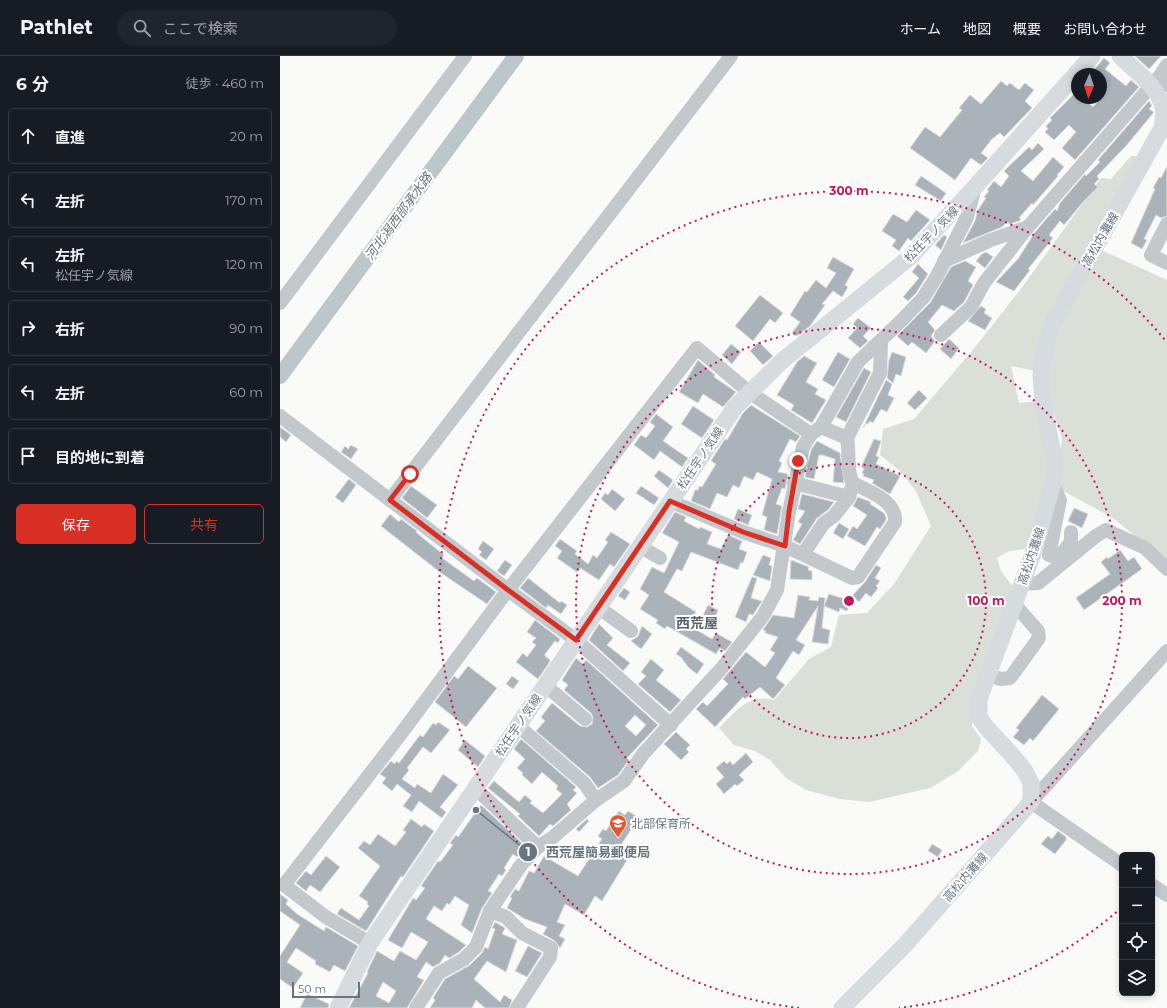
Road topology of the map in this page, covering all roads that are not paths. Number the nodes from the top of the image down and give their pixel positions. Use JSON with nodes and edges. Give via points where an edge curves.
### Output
{"nodes":[{"id":1,"x":465,"y":56,"type":"edge"},
{"id":2,"x":731,"y":56,"type":"edge"},
{"id":3,"x":1092,"y":56,"type":"edge"},
{"id":4,"x":1120,"y":56,"type":"edge"},
{"id":5,"x":1167,"y":65,"type":"edge"},
{"id":6,"x":1158,"y":83,"type":"edge"},
{"id":7,"x":975,"y":188,"type":"junction"},
{"id":8,"x":1167,"y":224,"type":"edge"},
{"id":9,"x":1028,"y":227,"type":"junction"},
{"id":10,"x":944,"y":261,"type":"junction"},
{"id":11,"x":1167,"y":263,"type":"edge"},
{"id":12,"x":280,"y":303,"type":"edge"},
{"id":13,"x":941,"y":335,"type":"dead end"},
{"id":14,"x":881,"y":341,"type":"junction"},
{"id":15,"x":749,"y":392,"type":"junction"},
{"id":16,"x":280,"y":416,"type":"edge"},
{"id":17,"x":816,"y":431,"type":"junction"},
{"id":18,"x":847,"y":438,"type":"junction"},
{"id":19,"x":852,"y":483,"type":"junction"},
{"id":20,"x":794,"y":484,"type":"junction"},
{"id":21,"x":1053,"y":485,"type":"junction"},
{"id":22,"x":848,"y":497,"type":"junction"},
{"id":23,"x":390,"y":500,"type":"junction"},
{"id":24,"x":670,"y":501,"type":"junction"},
{"id":25,"x":1071,"y":532,"type":"dead end"},
{"id":26,"x":639,"y":546,"type":"junction"},
{"id":27,"x":785,"y":546,"type":"junction"},
{"id":28,"x":803,"y":554,"type":"junction"},
{"id":29,"x":660,"y":558,"type":"dead end"},
{"id":30,"x":1167,"y":569,"type":"edge"},
{"id":31,"x":1021,"y":584,"type":"junction"},
{"id":32,"x":508,"y":590,"type":"junction"},
{"id":33,"x":1014,"y":604,"type":"junction"},
{"id":34,"x":598,"y":607,"type":"junction"},
{"id":35,"x":632,"y":631,"type":"dead end"},
{"id":36,"x":576,"y":640,"type":"junction"},
{"id":37,"x":1167,"y":652,"type":"edge"},
{"id":38,"x":988,"y":675,"type":"junction"},
{"id":39,"x":545,"y":685,"type":"junction"},
{"id":40,"x":585,"y":719,"type":"dead end"},
{"id":41,"x":517,"y":725,"type":"junction"},
{"id":42,"x":671,"y":725,"type":"junction"},
{"id":43,"x":475,"y":788,"type":"junction"},
{"id":44,"x":596,"y":800,"type":"junction"},
{"id":45,"x":1031,"y":802,"type":"junction"},
{"id":46,"x":538,"y":847,"type":"junction"},
{"id":47,"x":1119,"y":862,"type":"edge"},
{"id":48,"x":1155,"y":887,"type":"edge"},
{"id":49,"x":1167,"y":895,"type":"edge"},
{"id":50,"x":490,"y":911,"type":"junction"},
{"id":51,"x":370,"y":943,"type":"junction"},
{"id":52,"x":338,"y":1008,"type":"edge"},
{"id":53,"x":416,"y":1008,"type":"edge"},
{"id":54,"x":517,"y":1008,"type":"edge"},
{"id":55,"x":842,"y":1008,"type":"edge"}],
"edges":[{"from":1,"to":12,"type":"street"},
{"from":2,"to":23,"type":"street"},
{"from":3,"to":7,"type":"main road","name":"松任宇ノ気線"},
{"from":4,"to":6,"type":"main road","name":"高松内灘線"},
{"from":5,"to":6,"type":"street"},
{"from":6,"to":9,"type":"street"},
{"from":6,"to":21,"type":"main road","name":"高松内灘線","via":[[1163,107],[1159,136],[1054,321],[1046,343],[1041,375],[1043,405],[1055,463]]},
{"from":7,"to":10,"type":"street","via":[[967,217]]},
{"from":7,"to":15,"type":"main road","name":"松任宇ノ気線","via":[[910,257],[782,361]]},
{"from":8,"to":11,"type":"street","via":[[1151,255]]},
{"from":9,"to":10,"type":"street","via":[[958,253]]},
{"from":9,"to":13,"type":"street","via":[[984,283],[971,307]]},
{"from":10,"to":14,"type":"street","via":[[923,298]]},
{"from":14,"to":17,"type":"street","via":[[858,362]]},
{"from":14,"to":18,"type":"street","via":[[880,373]]},
{"from":15,"to":17,"type":"street"},
{"from":15,"to":24,"type":"main road","name":"松任宇ノ気線","via":[[735,407]]},
{"from":15,"to":32,"type":"street","via":[[697,348]]},
{"from":16,"to":23,"type":"street"},
{"from":17,"to":18,"type":"street"},
{"from":17,"to":20,"type":"street","via":[[803,447]]},
{"from":18,"to":19,"type":"street"},
{"from":19,"to":22,"type":"street"},
{"from":19,"to":28,"type":"street","via":[[882,499],[895,517],[895,522],[858,577],[852,578]]},
{"from":20,"to":22,"type":"street"},
{"from":20,"to":27,"type":"street"},
{"from":21,"to":25,"type":"street","via":[[1059,495],[1060,505],[1049,555],[1059,556],[1071,542]]},
{"from":21,"to":31,"type":"main road","name":"高松内灘線","via":[[1034,551]]},
{"from":22,"to":28,"type":"street","via":[[834,516],[824,523]]},
{"from":23,"to":32,"type":"street"},
{"from":24,"to":26,"type":"main road","name":"松任宇ノ気線"},
{"from":24,"to":27,"type":"street","via":[[743,532]]},
{"from":26,"to":29,"type":"street"},
{"from":26,"to":34,"type":"main road","name":"松任宇ノ気線"},
{"from":27,"to":28,"type":"street"},
{"from":27,"to":42,"type":"street","via":[[777,590],[763,616],[721,669]]},
{"from":30,"to":31,"type":"street","via":[[1145,548],[1106,530],[1038,583]]},
{"from":31,"to":33,"type":"main road","name":"高松内灘線"},
{"from":32,"to":36,"type":"street"},
{"from":32,"to":51,"type":"street","via":[[284,885],[326,917]]},
{"from":33,"to":38,"type":"main road","name":"高松内灘線"},
{"from":33,"to":38,"type":"street","via":[[1038,631],[1039,638],[1010,678],[1001,679]]},
{"from":34,"to":35,"type":"street"},
{"from":34,"to":36,"type":"main road","name":"松任宇ノ気線"},
{"from":36,"to":39,"type":"main road","name":"松任宇ノ気線"},
{"from":36,"to":42,"type":"street"},
{"from":37,"to":45,"type":"street"},
{"from":38,"to":45,"type":"main road","name":"高松内灘線","via":[[979,699],[979,717],[1025,771],[1031,783]]},
{"from":39,"to":40,"type":"street"},
{"from":39,"to":41,"type":"main road","name":"松任宇ノ気線"},
{"from":41,"to":43,"type":"main road","name":"松任宇ノ気線"},
{"from":41,"to":44,"type":"street","via":[[584,783]]},
{"from":42,"to":44,"type":"street","via":[[643,754],[624,781]]},
{"from":43,"to":46,"type":"street"},
{"from":43,"to":51,"type":"main road","name":"松任宇ノ気線"},
{"from":44,"to":46,"type":"street"},
{"from":45,"to":47,"type":"street"},
{"from":45,"to":55,"type":"main road","name":"高松内灘線","via":[[904,946]]},
{"from":46,"to":50,"type":"street","via":[[521,865]]},
{"from":48,"to":49,"type":"street"},
{"from":50,"to":53,"type":"street","via":[[476,947],[464,959],[439,973]]},
{"from":50,"to":54,"type":"street","via":[[506,917],[522,933],[551,948],[550,957]]},
{"from":51,"to":52,"type":"main road","name":"松任宇ノ気線"}]}
